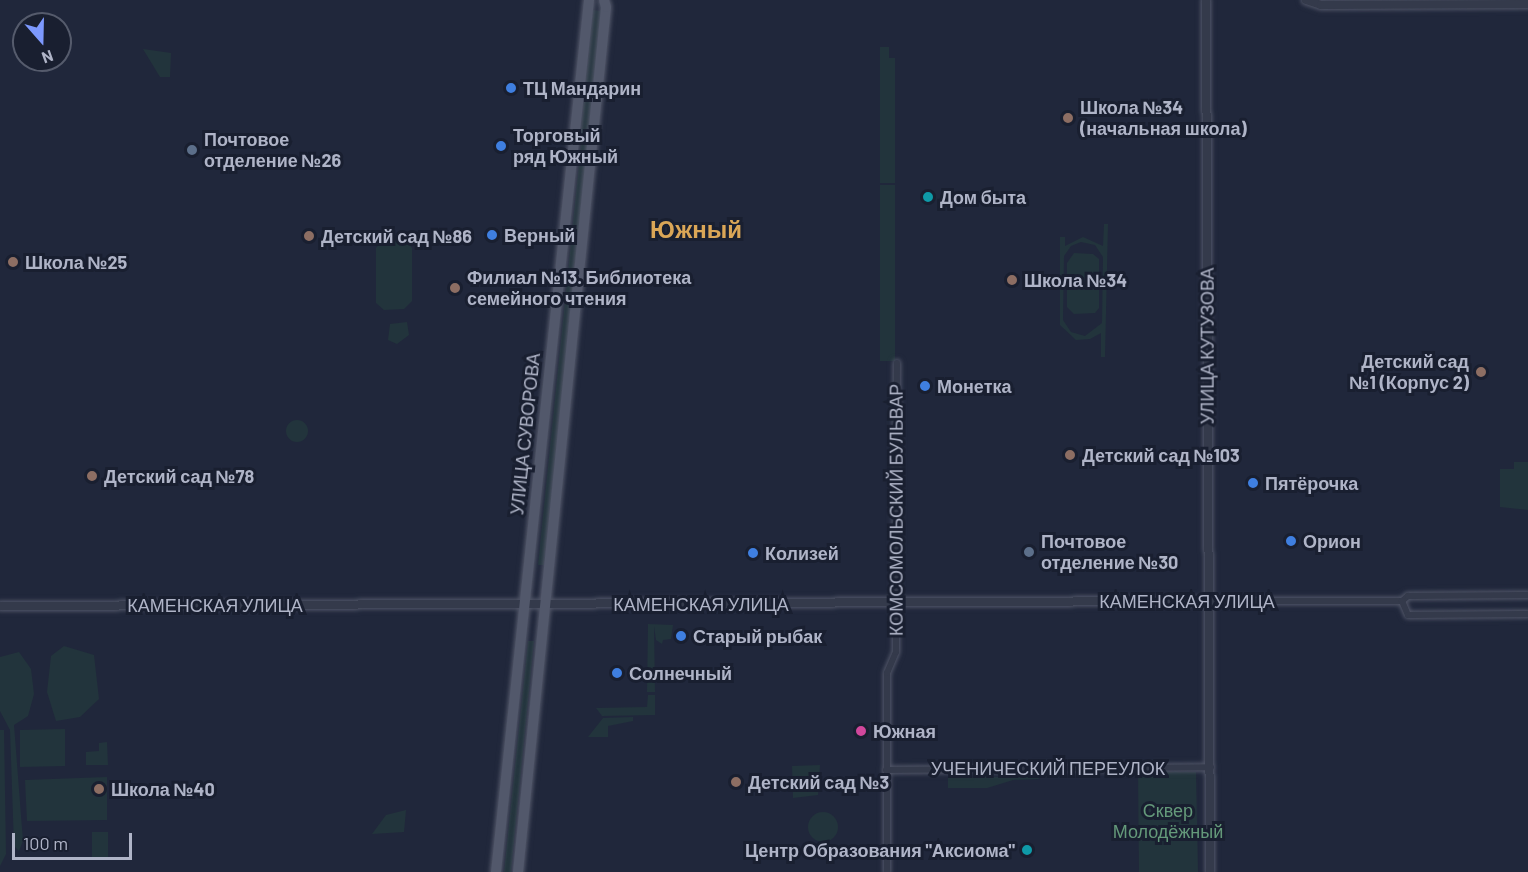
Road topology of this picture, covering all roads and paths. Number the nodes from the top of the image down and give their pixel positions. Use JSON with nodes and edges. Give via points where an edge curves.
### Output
{"nodes":[{"id":1,"x":589,"y":0,"type":"edge"},
{"id":2,"x":604,"y":0,"type":"edge"},
{"id":3,"x":1206,"y":0,"type":"edge"},
{"id":4,"x":1306,"y":0,"type":"edge"},
{"id":5,"x":1528,"y":4,"type":"edge"},
{"id":6,"x":897,"y":363,"type":"dead end"},
{"id":7,"x":1528,"y":595,"type":"edge"},
{"id":8,"x":1210,"y":601,"type":"junction"},
{"id":9,"x":1402,"y":601,"type":"junction"},
{"id":10,"x":897,"y":603,"type":"junction"},
{"id":11,"x":523,"y":604,"type":"junction"},
{"id":12,"x":545,"y":604,"type":"junction"},
{"id":13,"x":0,"y":606,"type":"edge"},
{"id":14,"x":1528,"y":614,"type":"edge"},
{"id":15,"x":1211,"y":767,"type":"junction"},
{"id":16,"x":886,"y":770,"type":"junction"},
{"id":17,"x":496,"y":872,"type":"edge"},
{"id":18,"x":518,"y":872,"type":"edge"},
{"id":19,"x":887,"y":872,"type":"edge"},
{"id":20,"x":1210,"y":872,"type":"edge"}],
"edges":[{"from":1,"to":11,"type":"main road","name":"УЛИЦА СУВОРОВА"},
{"from":2,"to":12,"type":"main road","name":"УЛИЦА СУВОРОВА"},
{"from":3,"to":8,"type":"street","name":"УЛИЦА КУТУЗОВА"},
{"from":4,"to":5,"type":"street","via":[[1321,5]]},
{"from":6,"to":10,"type":"street","name":"КОМСОМОЛЬСКИЙ БУЛЬВАР"},
{"from":7,"to":9,"type":"street","name":"КАМЕНСКАЯ УЛИЦА","via":[[1408,596]]},
{"from":8,"to":9,"type":"street","name":"КАМЕНСКАЯ УЛИЦА"},
{"from":8,"to":10,"type":"street","name":"КАМЕНСКАЯ УЛИЦА"},
{"from":8,"to":15,"type":"street","name":"УЛИЦА КУТУЗОВА"},
{"from":9,"to":14,"type":"street","via":[[1408,615]]},
{"from":10,"to":12,"type":"street","name":"КАМЕНСКАЯ УЛИЦА"},
{"from":10,"to":16,"type":"street","name":"КОМСОМОЛЬСКИЙ БУЛЬВАР","via":[[896,652],[887,673]]},
{"from":11,"to":12,"type":"street","name":"КАМЕНСКАЯ УЛИЦА"},
{"from":11,"to":13,"type":"street","name":"КАМЕНСКАЯ УЛИЦА"},
{"from":11,"to":17,"type":"main road","name":"УЛИЦА СУВОРОВА"},
{"from":12,"to":18,"type":"main road","name":"УЛИЦА СУВОРОВА"},
{"from":15,"to":16,"type":"street","name":"УЧЕНИЧЕСКИЙ ПЕРЕУЛОК"},
{"from":15,"to":20,"type":"street","name":"УЛИЦА КУТУЗОВА"},
{"from":16,"to":19,"type":"street","name":"КОМСОМОЛЬСКИЙ БУЛЬВАР"}]}
